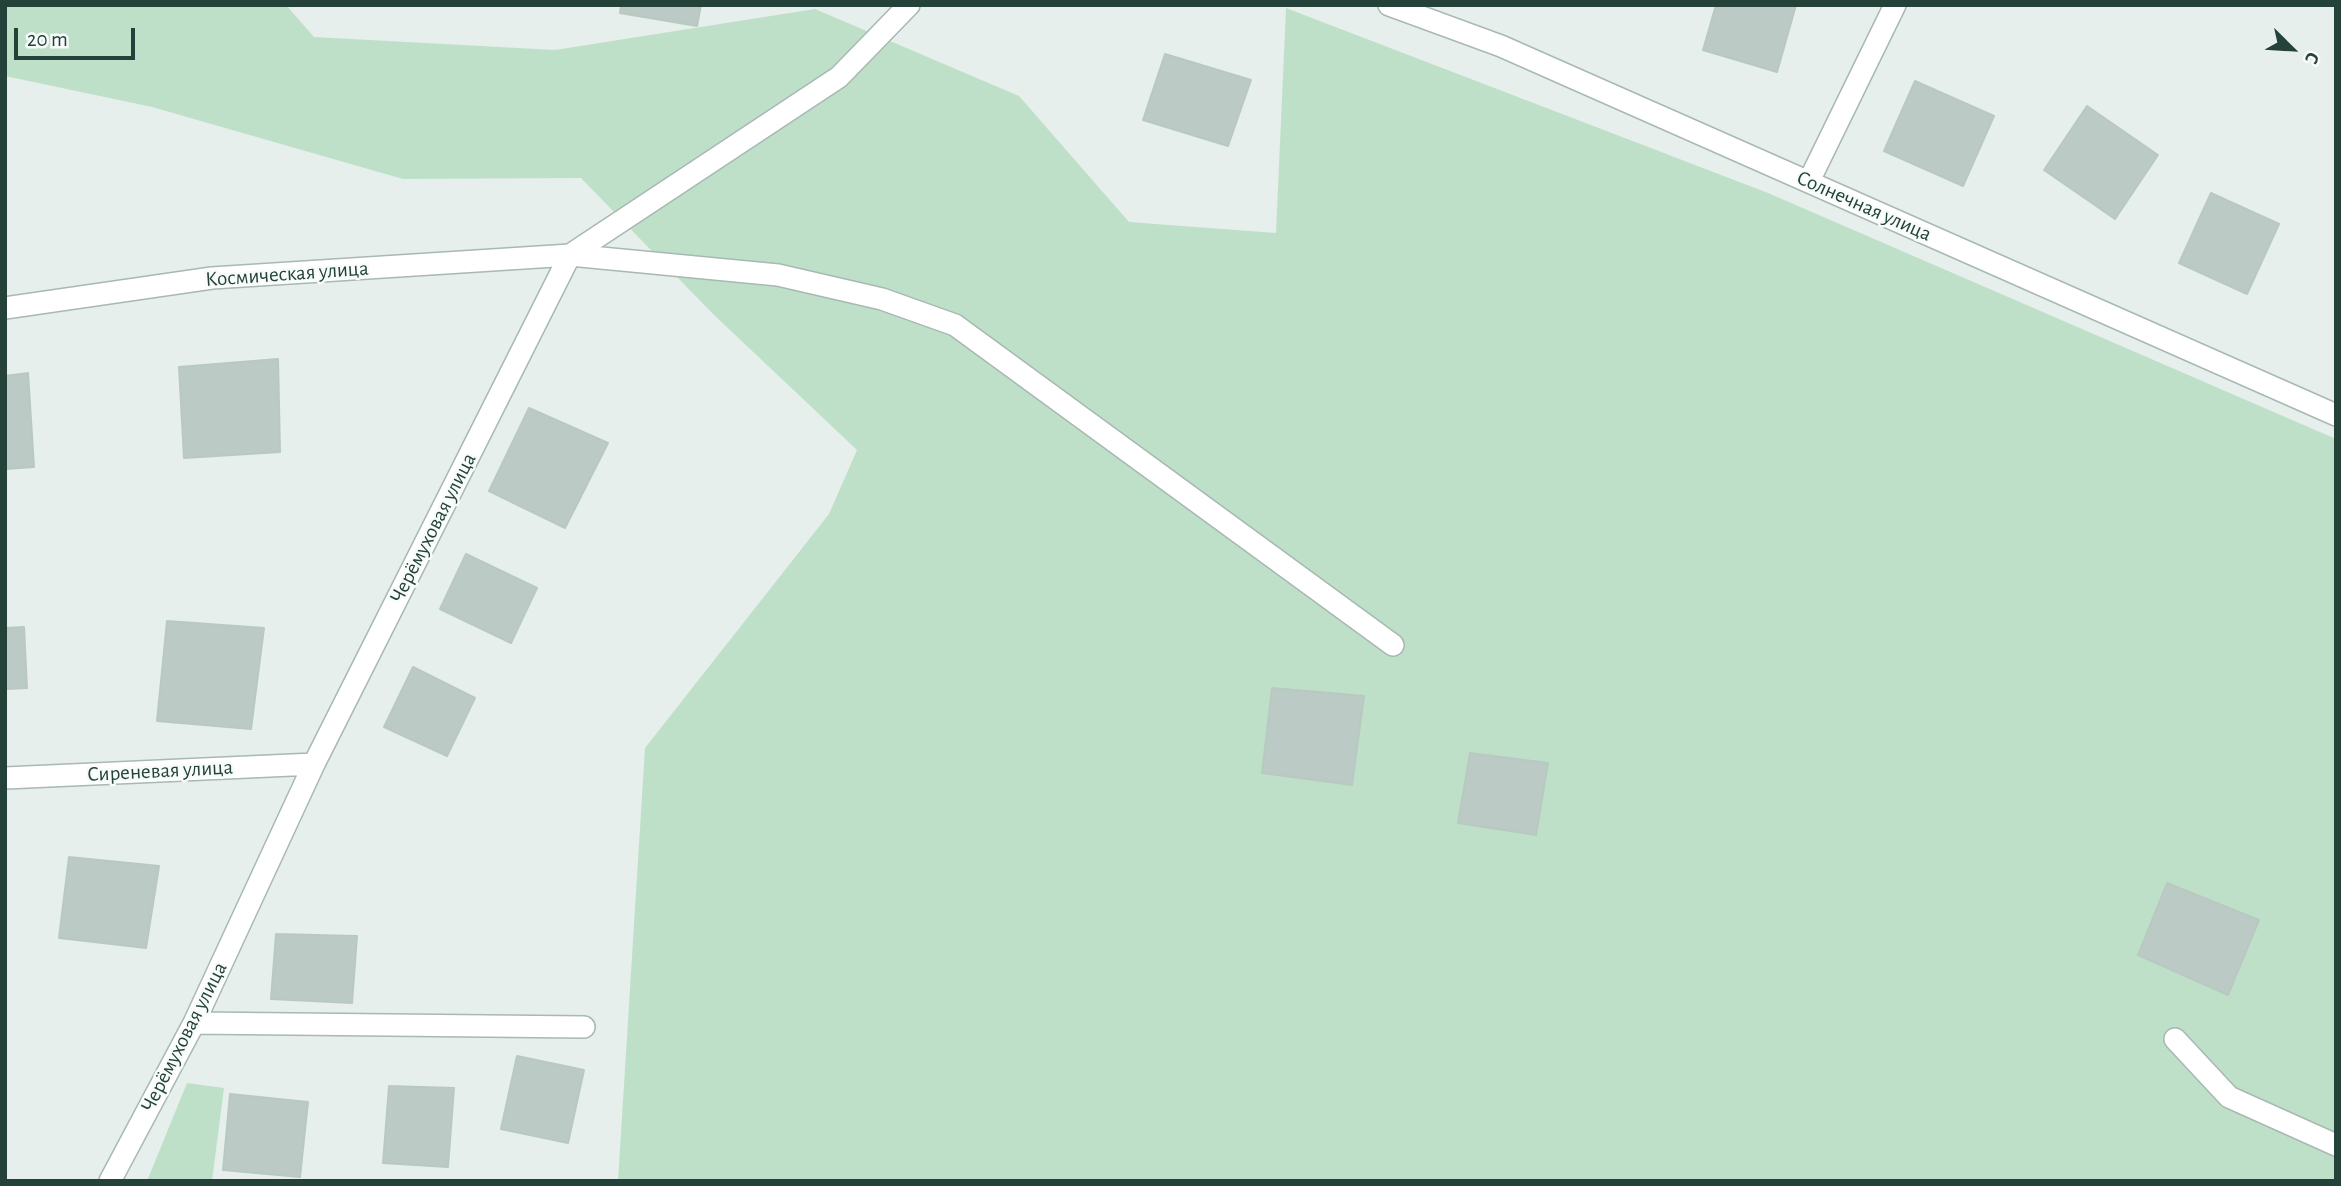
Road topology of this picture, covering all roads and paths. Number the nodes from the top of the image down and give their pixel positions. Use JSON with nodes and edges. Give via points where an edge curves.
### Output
{"nodes":[{"id":1,"x":909,"y":5,"type":"edge"},
{"id":2,"x":1389,"y":5,"type":"edge"},
{"id":3,"x":1895,"y":5,"type":"edge"},
{"id":4,"x":1809,"y":181,"type":"junction"},
{"id":5,"x":569,"y":255,"type":"junction"},
{"id":6,"x":5,"y":308,"type":"edge"},
{"id":7,"x":2336,"y":415,"type":"edge"},
{"id":8,"x":1393,"y":645,"type":"dead end"},
{"id":9,"x":314,"y":764,"type":"junction"},
{"id":10,"x":5,"y":778,"type":"edge"},
{"id":11,"x":194,"y":1023,"type":"junction"},
{"id":12,"x":584,"y":1027,"type":"dead end"},
{"id":13,"x":2175,"y":1039,"type":"dead end"},
{"id":14,"x":2336,"y":1145,"type":"edge"},
{"id":15,"x":110,"y":1181,"type":"edge"}],
"edges":[{"from":1,"to":5,"type":"street","name":"Черёмуховая улица","via":[[839,77]]},
{"from":2,"to":4,"type":"street","name":"Солнечная улица","via":[[1501,46]]},
{"from":3,"to":4,"type":"street"},
{"from":4,"to":7,"type":"street","name":"Солнечная улица"},
{"from":5,"to":6,"type":"street","name":"Космическая улица","via":[[212,278]]},
{"from":5,"to":8,"type":"street","name":"Космическая улица","via":[[778,275],[882,299],[955,325]]},
{"from":5,"to":9,"type":"street","name":"Черёмуховая улица"},
{"from":9,"to":10,"type":"street","name":"Сиреневая улица"},
{"from":9,"to":11,"type":"street","name":"Черёмуховая улица"},
{"from":11,"to":12,"type":"street"},
{"from":11,"to":15,"type":"street","name":"Черёмуховая улица"},
{"from":13,"to":14,"type":"street","via":[[2229,1097]]}]}
